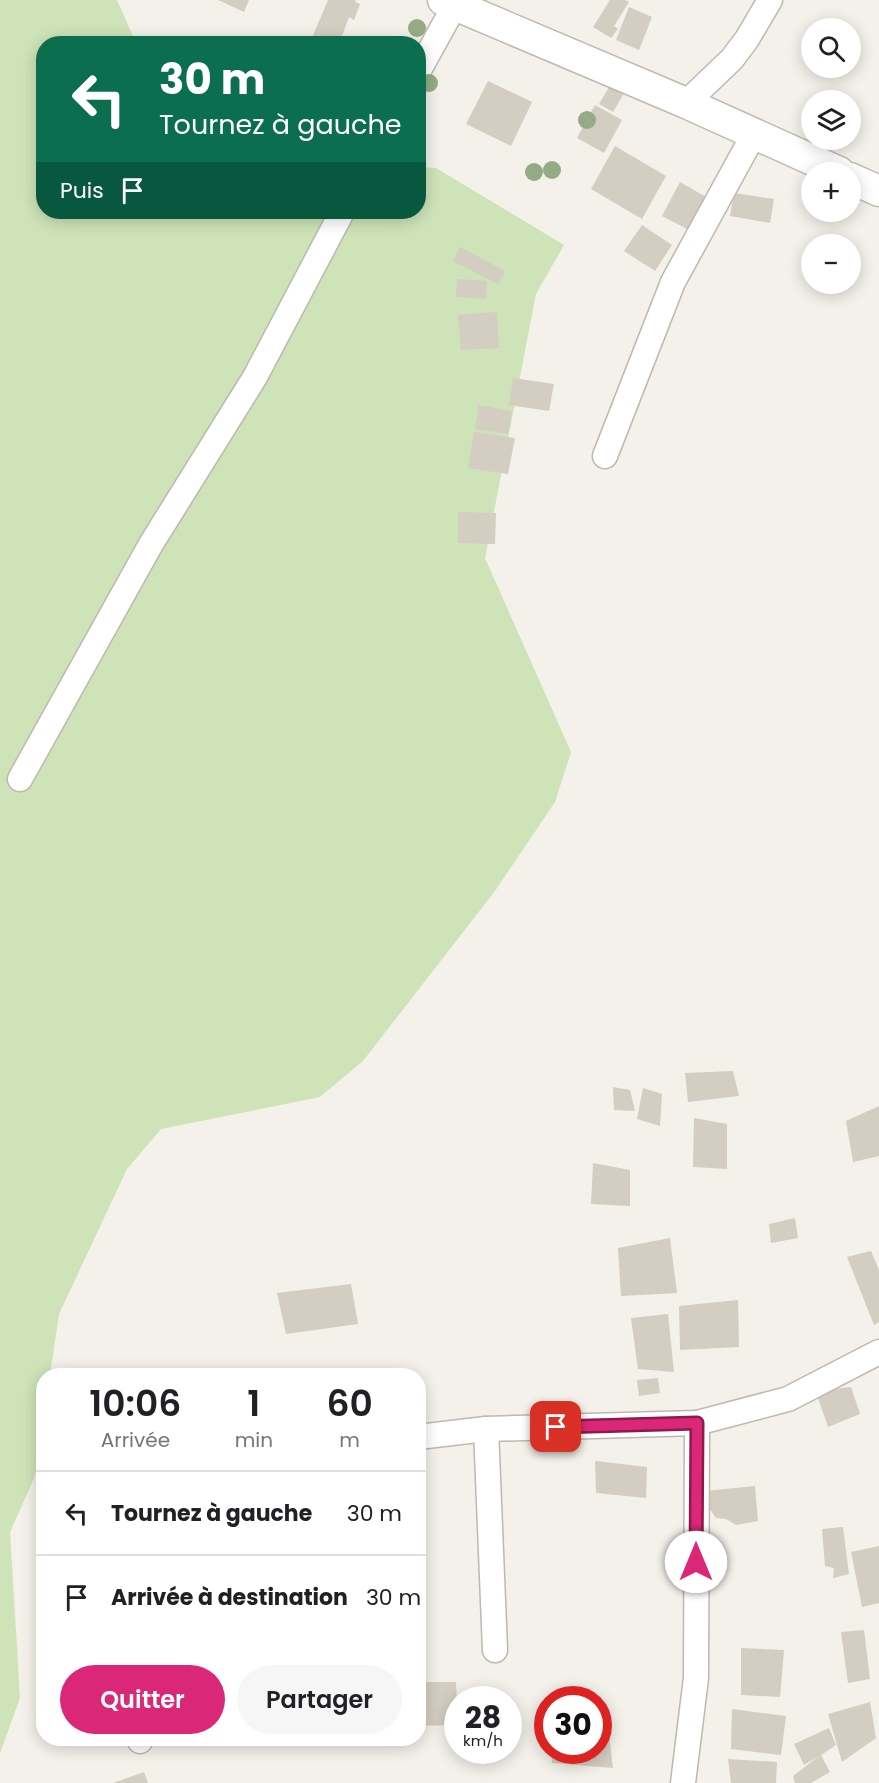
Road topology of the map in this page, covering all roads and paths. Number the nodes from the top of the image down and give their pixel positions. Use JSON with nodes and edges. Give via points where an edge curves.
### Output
{"nodes":[{"id":1,"x":770,"y":0,"type":"edge"},
{"id":2,"x":449,"y":3,"type":"edge"},
{"id":3,"x":426,"y":54,"type":"edge"},
{"id":4,"x":686,"y":103,"type":"junction"},
{"id":5,"x":754,"y":134,"type":"junction"},
{"id":6,"x":817,"y":162,"type":"edge"},
{"id":7,"x":861,"y":183,"type":"edge"},
{"id":8,"x":879,"y":191,"type":"edge"},
{"id":9,"x":338,"y":219,"type":"edge"},
{"id":10,"x":605,"y":456,"type":"dead end"},
{"id":11,"x":20,"y":779,"type":"dead end"},
{"id":12,"x":879,"y":1352,"type":"edge"},
{"id":13,"x":697,"y":1423,"type":"junction"},
{"id":14,"x":486,"y":1430,"type":"junction"},
{"id":15,"x":426,"y":1436,"type":"edge"},
{"id":16,"x":495,"y":1650,"type":"dead end"},
{"id":17,"x":682,"y":1783,"type":"edge"}],
"edges":[{"from":1,"to":4,"type":"street","via":[[732,59]]},
{"from":2,"to":3,"type":"street"},
{"from":2,"to":4,"type":"street"},
{"from":4,"to":5,"type":"street"},
{"from":5,"to":6,"type":"street"},
{"from":5,"to":10,"type":"street","via":[[673,282]]},
{"from":7,"to":8,"type":"street"},
{"from":9,"to":11,"type":"street","via":[[255,377],[151,544]]},
{"from":12,"to":13,"type":"street","via":[[788,1399]]},
{"from":13,"to":14,"type":"street"},
{"from":13,"to":17,"type":"street","via":[[696,1678]]},
{"from":14,"to":15,"type":"street"},
{"from":14,"to":16,"type":"street"}]}
